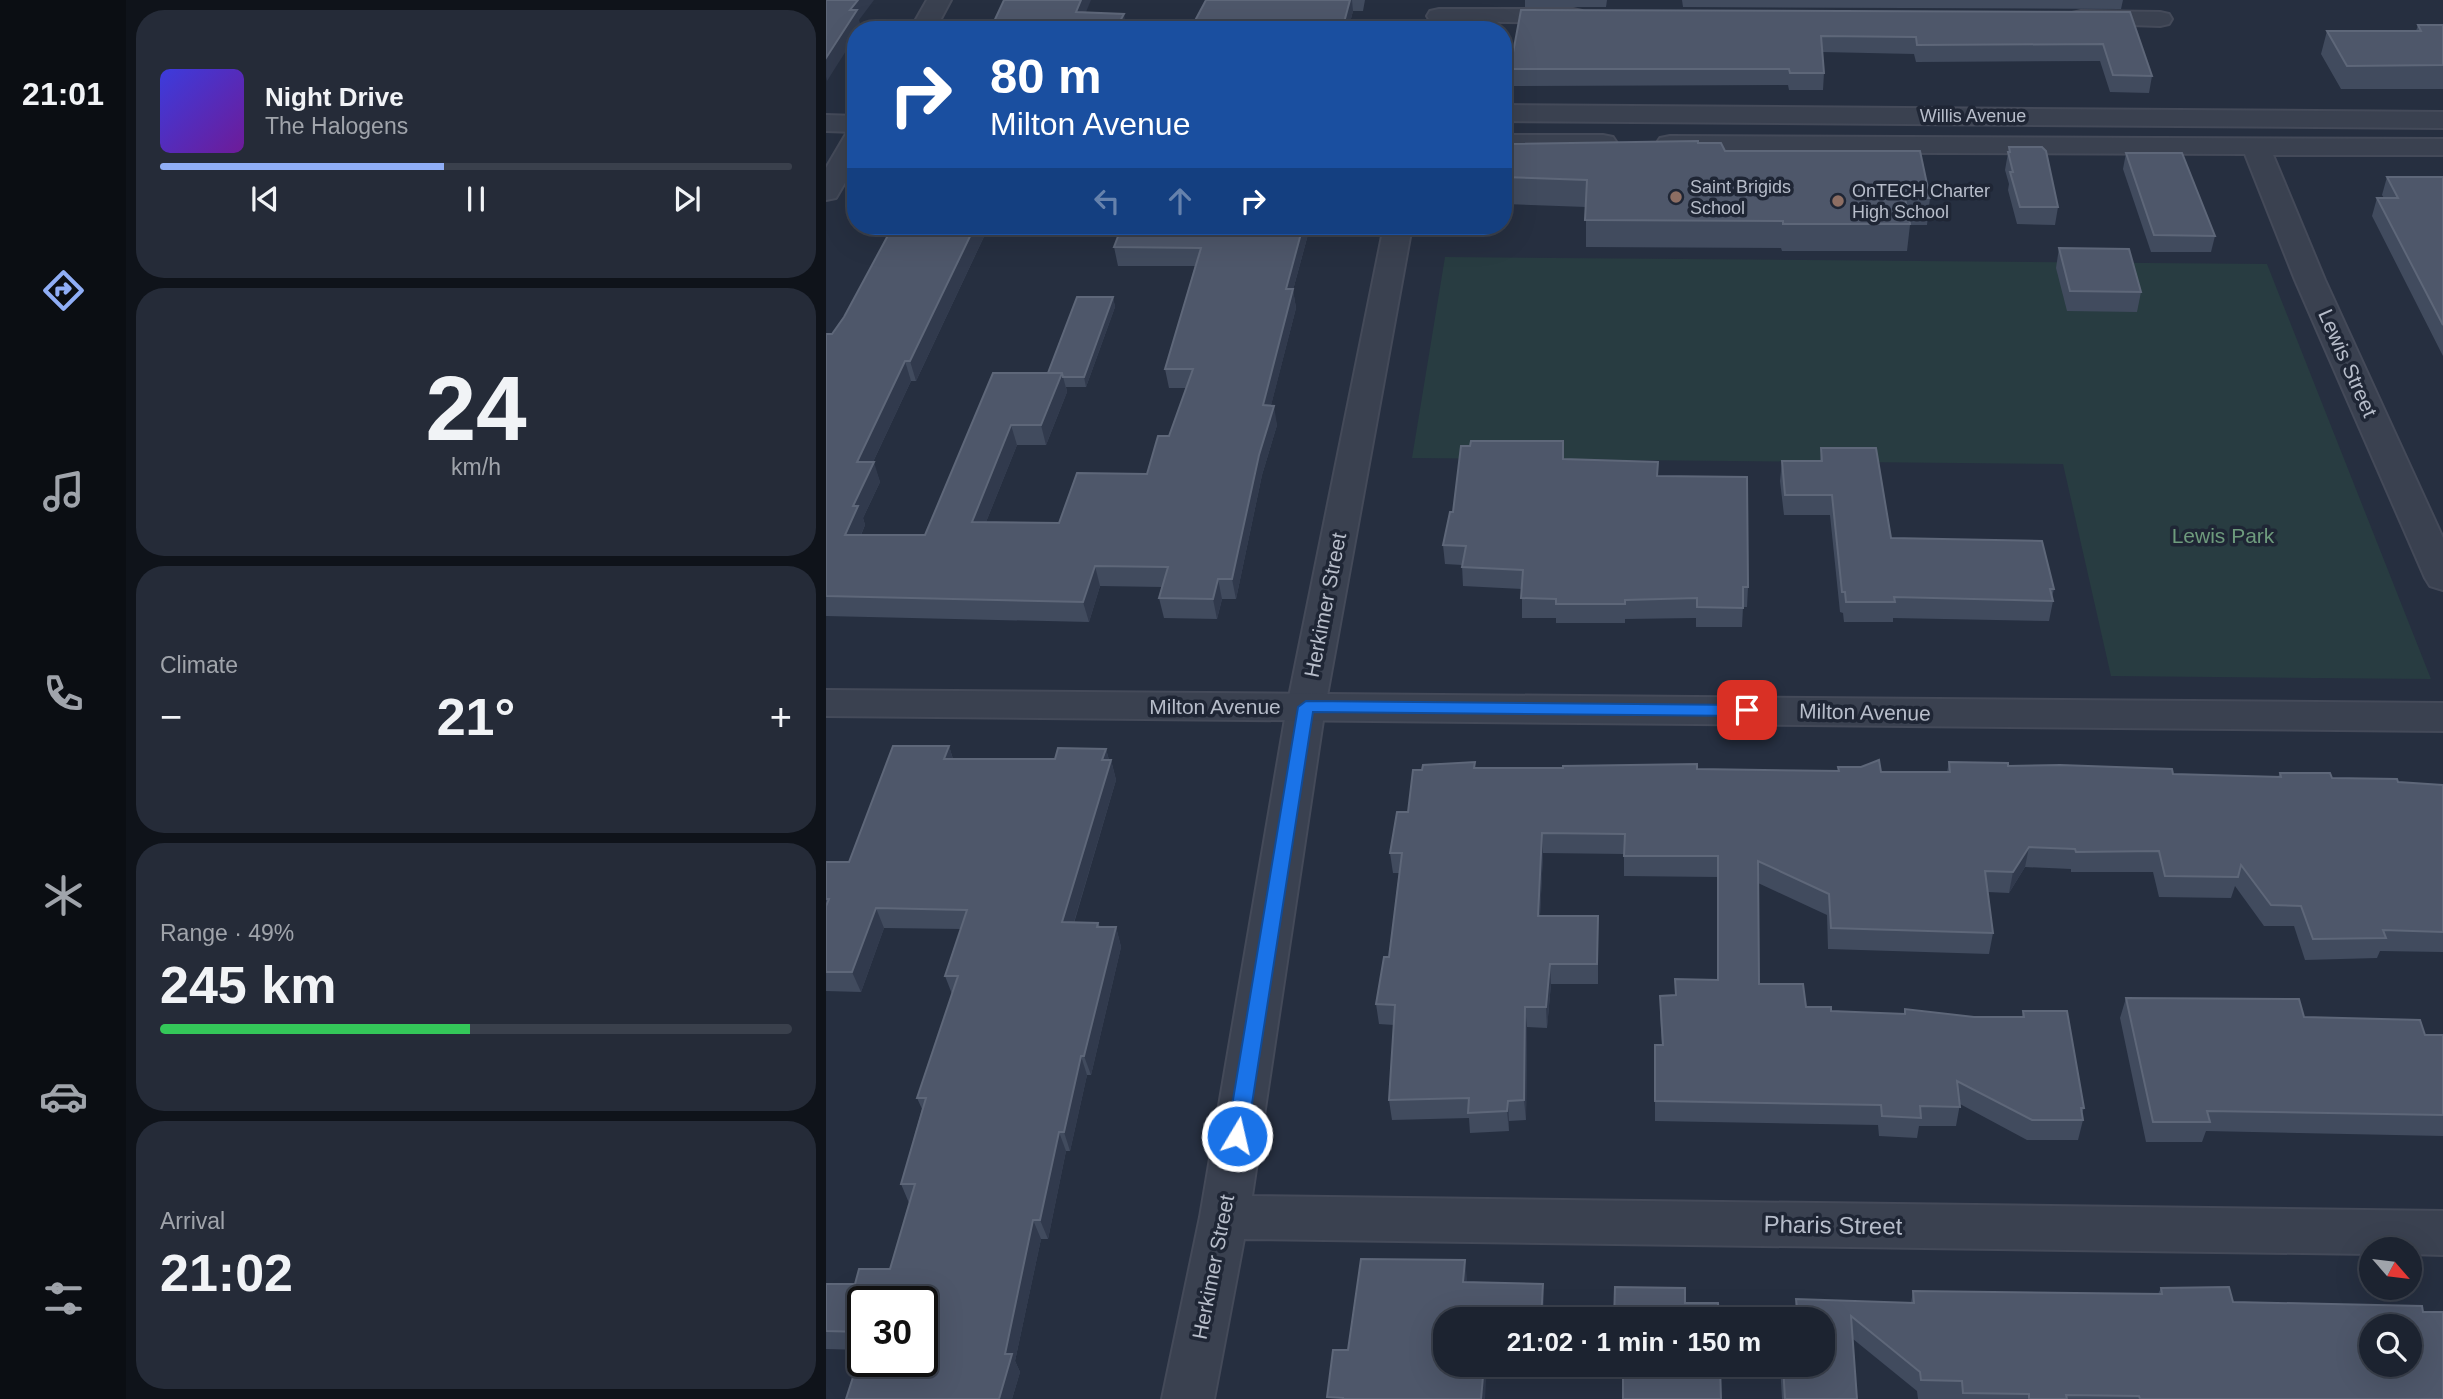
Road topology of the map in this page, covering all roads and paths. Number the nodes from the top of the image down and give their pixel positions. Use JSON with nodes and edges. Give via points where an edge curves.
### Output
{"nodes":[{"id":1,"x":939,"y":0,"type":"edge"},
{"id":2,"x":1439,"y":15,"type":"edge"},
{"id":3,"x":1590,"y":16,"type":"edge"},
{"id":4,"x":2053,"y":18,"type":"edge"},
{"id":5,"x":2160,"y":19,"type":"dead end"},
{"id":6,"x":927,"y":21,"type":"edge"},
{"id":7,"x":1512,"y":113,"type":"edge"},
{"id":8,"x":2443,"y":120,"type":"edge"},
{"id":9,"x":826,"y":123,"type":"edge"},
{"id":10,"x":847,"y":124,"type":"edge"},
{"id":11,"x":1512,"y":143,"type":"edge"},
{"id":12,"x":2256,"y":147,"type":"junction"},
{"id":13,"x":2443,"y":147,"type":"edge"},
{"id":14,"x":847,"y":156,"type":"edge"},
{"id":15,"x":826,"y":192,"type":"edge"},
{"id":16,"x":1396,"y":235,"type":"edge"},
{"id":17,"x":2443,"y":579,"type":"edge"},
{"id":18,"x":826,"y":703,"type":"edge"},
{"id":19,"x":1306,"y":707,"type":"junction"},
{"id":20,"x":2443,"y":717,"type":"edge"},
{"id":21,"x":1224,"y":1217,"type":"junction"},
{"id":22,"x":2443,"y":1233,"type":"edge"},
{"id":23,"x":1188,"y":1399,"type":"edge"}],
"edges":[{"from":1,"to":6,"type":"street"},
{"from":2,"to":3,"type":"street"},
{"from":4,"to":5,"type":"street"},
{"from":7,"to":8,"type":"street","name":"Willis Avenue"},
{"from":9,"to":10,"type":"street"},
{"from":11,"to":12,"type":"street","name":"Willis Avenue"},
{"from":12,"to":13,"type":"street","name":"Willis Avenue"},
{"from":12,"to":17,"type":"street","name":"Lewis Street"},
{"from":14,"to":15,"type":"street"},
{"from":16,"to":19,"type":"street","name":"Herkimer Street"},
{"from":18,"to":19,"type":"street","name":"Milton Avenue"},
{"from":19,"to":20,"type":"street","name":"Milton Avenue"},
{"from":19,"to":21,"type":"street","name":"Herkimer Street"},
{"from":21,"to":22,"type":"street","name":"Pharis Street"},
{"from":21,"to":23,"type":"street","name":"Herkimer Street"}]}
